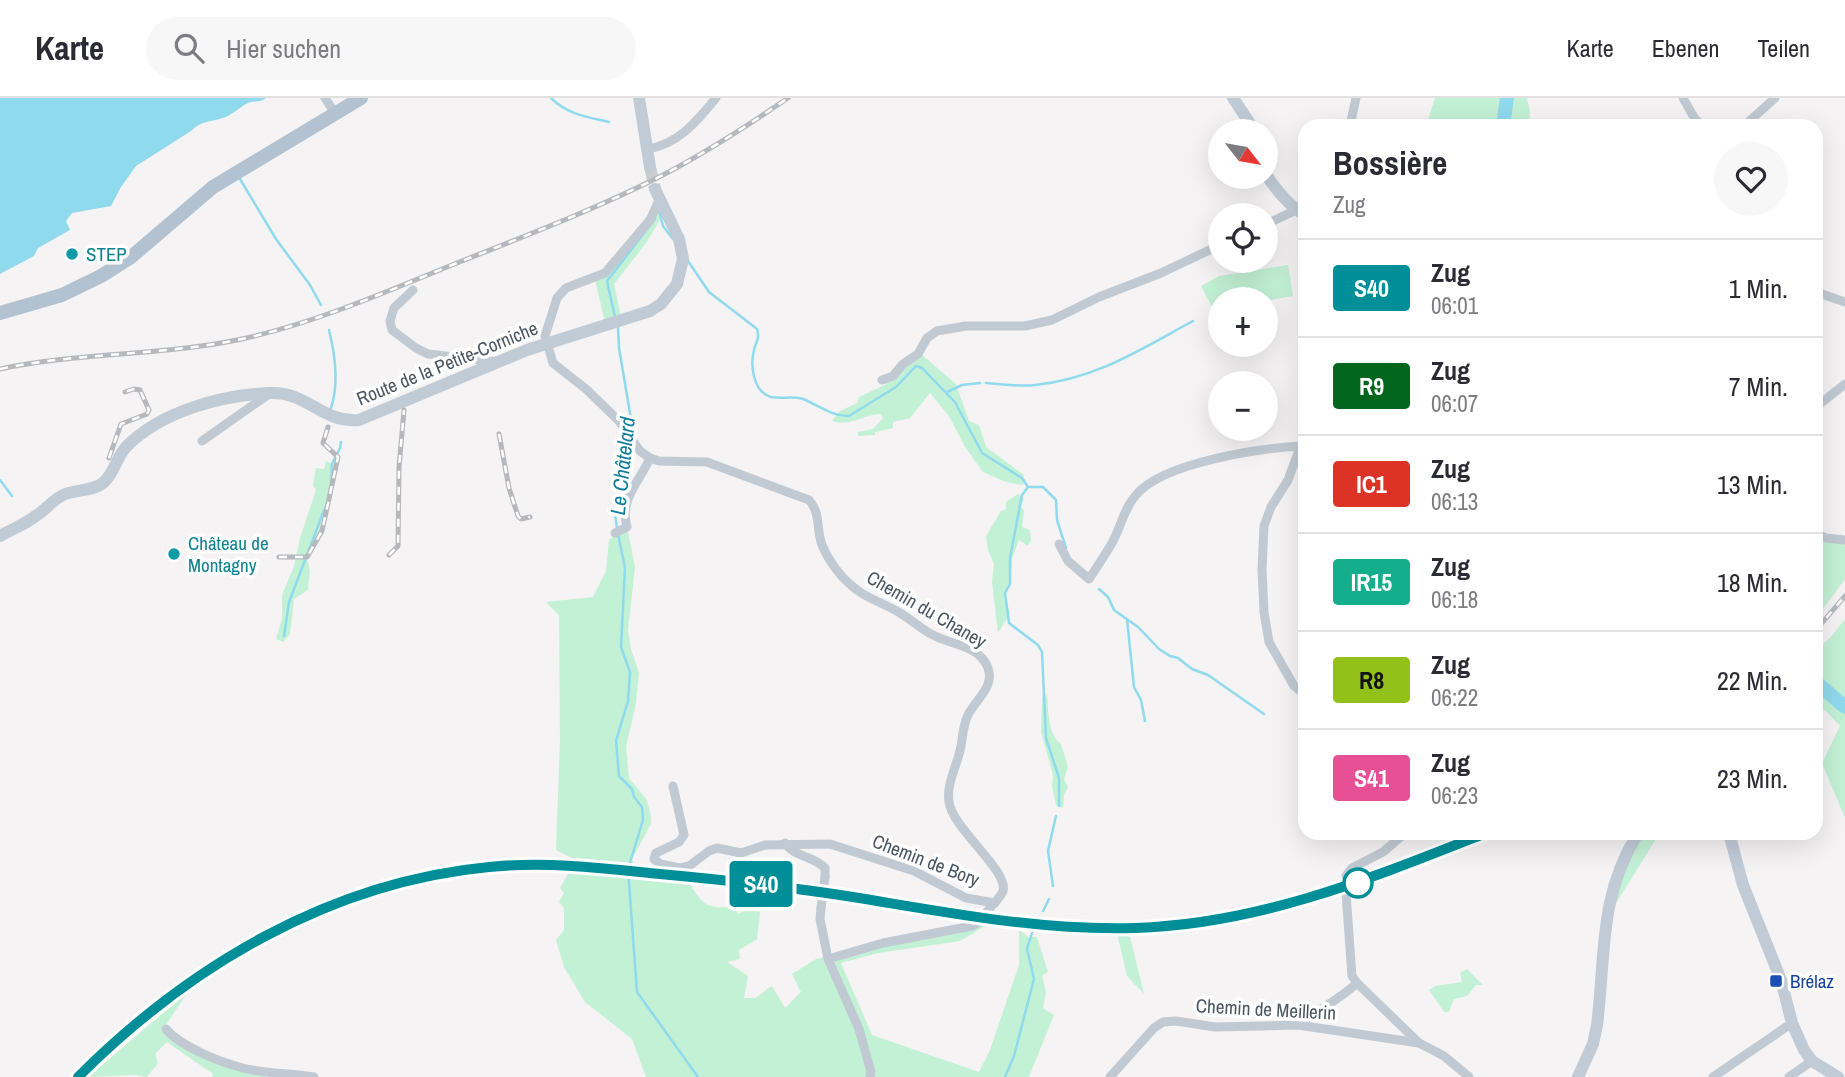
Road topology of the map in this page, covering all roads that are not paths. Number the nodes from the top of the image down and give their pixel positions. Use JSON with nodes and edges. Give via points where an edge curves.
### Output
{"nodes":[{"id":1,"x":325,"y":98,"type":"edge"},
{"id":2,"x":361,"y":98,"type":"edge"},
{"id":3,"x":639,"y":98,"type":"edge"},
{"id":4,"x":716,"y":98,"type":"edge"},
{"id":5,"x":1233,"y":98,"type":"edge"},
{"id":6,"x":1356,"y":98,"type":"edge"},
{"id":7,"x":1683,"y":98,"type":"edge"},
{"id":8,"x":1775,"y":98,"type":"edge"},
{"id":9,"x":335,"y":113,"type":"junction"},
{"id":10,"x":1247,"y":119,"type":"edge"},
{"id":11,"x":1352,"y":119,"type":"edge"},
{"id":12,"x":1693,"y":119,"type":"edge"},
{"id":13,"x":1752,"y":119,"type":"edge"},
{"id":14,"x":647,"y":149,"type":"junction"},
{"id":15,"x":650,"y":167,"type":"tunnel mouth"},
{"id":16,"x":1278,"y":187,"type":"edge"},
{"id":17,"x":657,"y":195,"type":"joint"},
{"id":18,"x":1298,"y":210,"type":"edge"},
{"id":19,"x":1298,"y":214,"type":"edge"},
{"id":20,"x":1278,"y":221,"type":"edge"},
{"id":21,"x":1208,"y":250,"type":"edge"},
{"id":22,"x":413,"y":290,"type":"dead end"},
{"id":23,"x":1823,"y":294,"type":"edge"},
{"id":24,"x":1845,"y":302,"type":"edge"},
{"id":25,"x":0,"y":313,"type":"edge"},
{"id":26,"x":547,"y":344,"type":"junction"},
{"id":27,"x":499,"y":362,"type":"junction"},
{"id":28,"x":883,"y":380,"type":"dead end"},
{"id":29,"x":1845,"y":384,"type":"edge"},
{"id":30,"x":271,"y":393,"type":"junction"},
{"id":31,"x":1823,"y":401,"type":"edge"},
{"id":32,"x":202,"y":441,"type":"dead end"},
{"id":33,"x":1298,"y":443,"type":"edge"},
{"id":34,"x":650,"y":458,"type":"junction"},
{"id":35,"x":1298,"y":458,"type":"edge"},
{"id":36,"x":621,"y":530,"type":"dead end"},
{"id":37,"x":1823,"y":536,"type":"edge"},
{"id":38,"x":0,"y":537,"type":"edge"},
{"id":39,"x":1845,"y":540,"type":"edge"},
{"id":40,"x":1059,"y":544,"type":"dead end"},
{"id":41,"x":1298,"y":689,"type":"edge"},
{"id":42,"x":673,"y":786,"type":"dead end"},
{"id":43,"x":1397,"y":840,"type":"edge"},
{"id":44,"x":1634,"y":840,"type":"edge"},
{"id":45,"x":1731,"y":840,"type":"edge"},
{"id":46,"x":785,"y":843,"type":"junction"},
{"id":47,"x":1346,"y":876,"type":"dead end"},
{"id":48,"x":1346,"y":893,"type":"dead end"},
{"id":49,"x":997,"y":901,"type":"junction"},
{"id":50,"x":828,"y":958,"type":"junction"},
{"id":51,"x":1357,"y":983,"type":"junction"},
{"id":52,"x":1792,"y":1023,"type":"junction"},
{"id":53,"x":1298,"y":1025,"type":"junction"},
{"id":54,"x":166,"y":1029,"type":"dead end"},
{"id":55,"x":1419,"y":1043,"type":"junction"},
{"id":56,"x":1812,"y":1061,"type":"junction"},
{"id":57,"x":314,"y":1077,"type":"edge"},
{"id":58,"x":870,"y":1077,"type":"edge"},
{"id":59,"x":1110,"y":1077,"type":"edge"},
{"id":60,"x":1469,"y":1077,"type":"edge"},
{"id":61,"x":1578,"y":1077,"type":"edge"},
{"id":62,"x":1713,"y":1077,"type":"edge"},
{"id":63,"x":1789,"y":1077,"type":"edge"},
{"id":64,"x":1839,"y":1077,"type":"edge"}],
"edges":[{"from":1,"to":9,"type":"street"},
{"from":2,"to":9,"type":"main road"},
{"from":3,"to":14,"type":"street"},
{"from":4,"to":14,"type":"street","via":[[681,135]]},
{"from":5,"to":10,"type":"street"},
{"from":6,"to":11,"type":"street"},
{"from":7,"to":12,"type":"street"},
{"from":8,"to":13,"type":"street"},
{"from":9,"to":25,"type":"main road","via":[[213,187],[102,276],[50,299]]},
{"from":14,"to":15,"type":"street"},
{"from":16,"to":18,"type":"street"},
{"from":17,"to":26,"type":"street","via":[[650,220],[605,273],[566,288],[557,299],[545,330]]},
{"from":17,"to":26,"type":"street","name":"Route de la Petite-Corniche","via":[[681,245],[683,259],[674,290],[650,311]]},
{"from":19,"to":20,"type":"street"},
{"from":21,"to":28,"type":"street","via":[[1052,320],[937,331],[918,354]]},
{"from":22,"to":27,"type":"street","via":[[394,308],[393,330],[428,354]]},
{"from":23,"to":24,"type":"street"},
{"from":26,"to":27,"type":"street","name":"Route de la Petite-Corniche"},
{"from":26,"to":34,"type":"street","via":[[557,367],[586,389]]},
{"from":27,"to":30,"type":"street","name":"Route de la Petite-Corniche","via":[[359,420],[341,420],[298,396]]},
{"from":29,"to":31,"type":"street"},
{"from":30,"to":32,"type":"street"},
{"from":30,"to":38,"type":"street","name":"Route de la Petite-Corniche","via":[[211,402],[160,423],[129,444],[102,485],[64,495]]},
{"from":33,"to":40,"type":"street","via":[[1206,461],[1154,481],[1129,505],[1089,579],[1068,561]]},
{"from":34,"to":36,"type":"street","via":[[632,487]]},
{"from":34,"to":49,"type":"street","name":"Chemin du Chaney","via":[[707,462],[810,501],[822,544],[845,580],[929,633],[968,648],[988,667],[986,688],[964,725],[948,801],[958,822],[1001,879],[1003,892]]},
{"from":35,"to":41,"type":"street","via":[[1264,526],[1262,570],[1269,642]]},
{"from":37,"to":39,"type":"street"},
{"from":42,"to":46,"type":"street","name":"Chemin de Bory","via":[[684,835],[656,853],[654,859],[660,864],[689,866],[717,848],[741,853]]},
{"from":43,"to":47,"type":"street"},
{"from":44,"to":61,"type":"street","via":[[1607,908],[1597,1026]]},
{"from":45,"to":52,"type":"street","via":[[1742,885],[1781,980]]},
{"from":46,"to":49,"type":"street","name":"Chemin de Bory","via":[[849,849],[914,871],[966,898]]},
{"from":46,"to":50,"type":"street","bridge":true,"via":[[789,850],[825,868],[820,919]]},
{"from":48,"to":51,"type":"street","via":[[1352,976]]},
{"from":49,"to":50,"type":"street","via":[[982,921],[972,926]]},
{"from":50,"to":58,"type":"street","via":[[859,1029]]},
{"from":51,"to":53,"type":"street"},
{"from":51,"to":55,"type":"street"},
{"from":52,"to":56,"type":"street"},
{"from":52,"to":62,"type":"street"},
{"from":53,"to":55,"type":"street","name":"Chemin de Meillerin"},
{"from":53,"to":59,"type":"street","name":"Chemin de Meillerin","via":[[1215,1027],[1163,1022]]},
{"from":54,"to":57,"type":"street","via":[[173,1038],[244,1069]]},
{"from":55,"to":60,"type":"street"},
{"from":56,"to":63,"type":"street"},
{"from":56,"to":64,"type":"street"}]}
